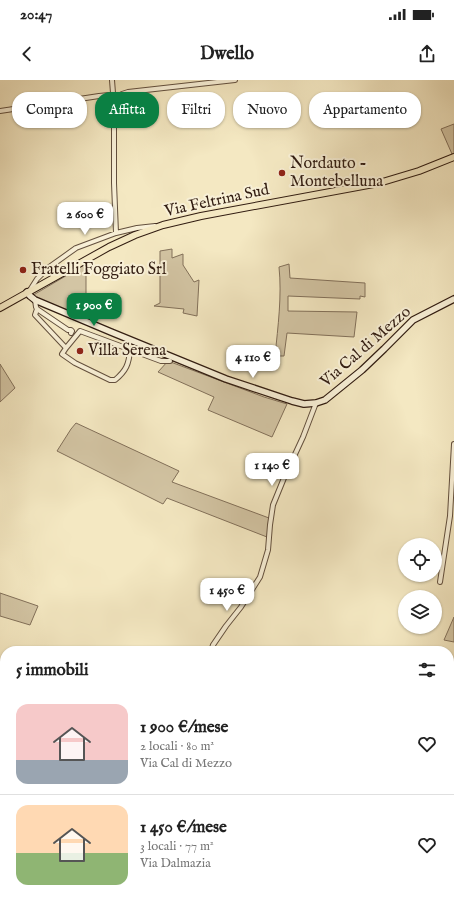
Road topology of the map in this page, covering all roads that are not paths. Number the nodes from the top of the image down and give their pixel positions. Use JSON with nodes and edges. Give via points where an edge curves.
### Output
{"nodes":[{"id":1,"x":112,"y":80,"type":"edge"},
{"id":2,"x":235,"y":80,"type":"edge"},
{"id":3,"x":113,"y":92,"type":"edge"},
{"id":4,"x":128,"y":92,"type":"edge"},
{"id":5,"x":95,"y":97,"type":"edge"},
{"id":6,"x":0,"y":111,"type":"edge"},
{"id":7,"x":114,"y":128,"type":"edge"},
{"id":8,"x":454,"y":157,"type":"edge"},
{"id":9,"x":163,"y":225,"type":"junction"},
{"id":10,"x":116,"y":233,"type":"junction"},
{"id":11,"x":29,"y":291,"type":"junction"},
{"id":12,"x":454,"y":298,"type":"edge"},
{"id":13,"x":35,"y":300,"type":"junction"},
{"id":14,"x":0,"y":308,"type":"edge"},
{"id":15,"x":37,"y":309,"type":"junction"},
{"id":16,"x":76,"y":336,"type":"junction"},
{"id":17,"x":66,"y":348,"type":"junction"},
{"id":18,"x":130,"y":350,"type":"junction"},
{"id":19,"x":170,"y":361,"type":"dead end"},
{"id":20,"x":316,"y":403,"type":"junction"},
{"id":21,"x":454,"y":444,"type":"edge"},
{"id":22,"x":442,"y":569,"type":"edge"},
{"id":23,"x":213,"y":646,"type":"edge"}],
"edges":[{"from":1,"to":3,"type":"street"},
{"from":2,"to":4,"type":"street"},
{"from":5,"to":6,"type":"street"},
{"from":7,"to":10,"type":"street"},
{"from":8,"to":9,"type":"main road","name":"Via Feltrina Sud","via":[[420,171],[379,183]]},
{"from":9,"to":10,"type":"street"},
{"from":9,"to":11,"type":"main road","name":"Via Feltrina Sud","via":[[109,247]]},
{"from":10,"to":11,"type":"street","via":[[76,248],[48,268]]},
{"from":11,"to":13,"type":"street","name":"Via Cal di Mezzo"},
{"from":11,"to":14,"type":"main road","name":"Via Feltrina Sud"},
{"from":12,"to":20,"type":"street","name":"Via Cal di Mezzo","via":[[413,320],[362,370],[325,400]]},
{"from":13,"to":15,"type":"street"},
{"from":13,"to":20,"type":"street","name":"Via Cal di Mezzo","via":[[226,379],[292,401]]},
{"from":15,"to":16,"type":"street"},
{"from":15,"to":17,"type":"street","via":[[35,315]]},
{"from":16,"to":17,"type":"street"},
{"from":16,"to":18,"type":"street","via":[[80,331]]},
{"from":17,"to":18,"type":"street","via":[[62,354],[110,380],[122,375],[127,366]]},
{"from":18,"to":19,"type":"street","via":[[161,361]]},
{"from":20,"to":23,"type":"street","via":[[273,505],[268,550],[260,577]]},
{"from":21,"to":22,"type":"street","via":[[450,516]]}]}
